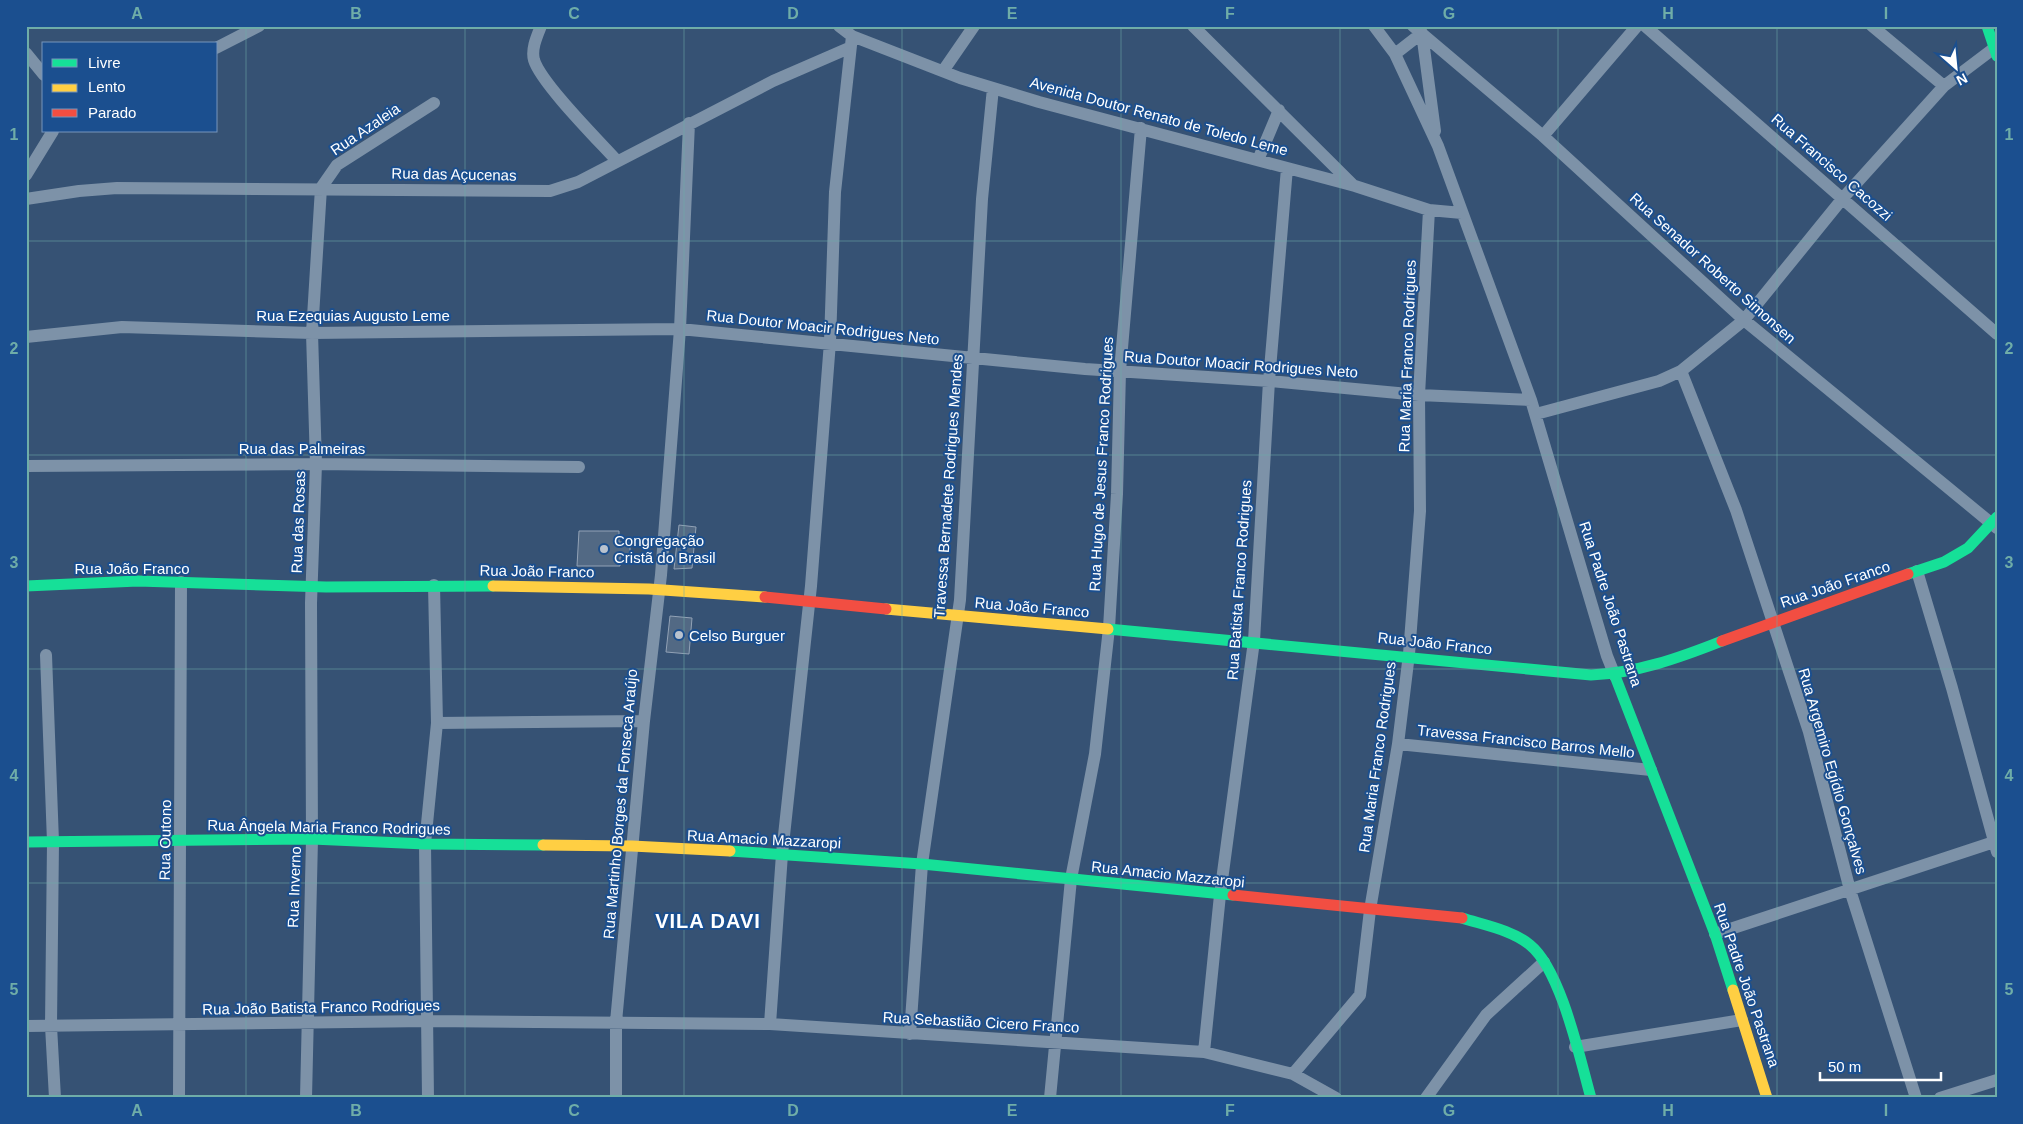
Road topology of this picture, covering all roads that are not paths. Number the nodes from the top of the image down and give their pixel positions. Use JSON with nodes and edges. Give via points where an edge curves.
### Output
{"nodes":[{"id":1,"x":259,"y":26,"type":"edge"},
{"id":2,"x":541,"y":26,"type":"edge"},
{"id":3,"x":839,"y":26,"type":"edge"},
{"id":4,"x":974,"y":26,"type":"edge"},
{"id":5,"x":1194,"y":26,"type":"edge"},
{"id":6,"x":1374,"y":26,"type":"edge"},
{"id":7,"x":1637,"y":26,"type":"edge"},
{"id":8,"x":1645,"y":26,"type":"edge"},
{"id":9,"x":1872,"y":26,"type":"edge"},
{"id":10,"x":1988,"y":26,"type":"edge"},
{"id":11,"x":1417,"y":30,"type":"edge"},
{"id":12,"x":851,"y":42,"type":"junction"},
{"id":13,"x":218,"y":47,"type":"edge"},
{"id":14,"x":1996,"y":49,"type":"edge"},
{"id":15,"x":26,"y":53,"type":"edge"},
{"id":16,"x":1395,"y":54,"type":"junction"},
{"id":17,"x":42,"y":72,"type":"edge"},
{"id":18,"x":943,"y":72,"type":"junction"},
{"id":19,"x":1944,"y":86,"type":"junction"},
{"id":20,"x":993,"y":88,"type":"junction"},
{"id":21,"x":434,"y":103,"type":"dead end"},
{"id":22,"x":1278,"y":110,"type":"junction"},
{"id":23,"x":689,"y":123,"type":"junction"},
{"id":24,"x":1140,"y":128,"type":"junction"},
{"id":25,"x":52,"y":132,"type":"edge"},
{"id":26,"x":1543,"y":136,"type":"junction"},
{"id":27,"x":1438,"y":146,"type":"junction"},
{"id":28,"x":1258,"y":160,"type":"junction"},
{"id":29,"x":617,"y":161,"type":"junction"},
{"id":30,"x":1287,"y":168,"type":"junction"},
{"id":31,"x":26,"y":175,"type":"edge"},
{"id":32,"x":1354,"y":186,"type":"junction"},
{"id":33,"x":321,"y":188,"type":"junction"},
{"id":34,"x":1843,"y":198,"type":"junction"},
{"id":35,"x":26,"y":199,"type":"edge"},
{"id":36,"x":1429,"y":210,"type":"junction"},
{"id":37,"x":1462,"y":213,"type":"junction"},
{"id":38,"x":1744,"y":320,"type":"junction"},
{"id":39,"x":680,"y":329,"type":"junction"},
{"id":40,"x":312,"y":333,"type":"junction"},
{"id":41,"x":1997,"y":334,"type":"edge"},
{"id":42,"x":26,"y":337,"type":"edge"},
{"id":43,"x":830,"y":342,"type":"junction"},
{"id":44,"x":972,"y":358,"type":"junction"},
{"id":45,"x":1120,"y":371,"type":"junction"},
{"id":46,"x":1681,"y":371,"type":"junction"},
{"id":47,"x":1269,"y":381,"type":"junction"},
{"id":48,"x":1419,"y":395,"type":"junction"},
{"id":49,"x":1531,"y":400,"type":"junction"},
{"id":50,"x":1536,"y":414,"type":"junction"},
{"id":51,"x":316,"y":464,"type":"junction"},
{"id":52,"x":26,"y":466,"type":"edge"},
{"id":53,"x":579,"y":467,"type":"dead end"},
{"id":54,"x":1995,"y":522,"type":"edge"},
{"id":55,"x":1917,"y":571,"type":"junction"},
{"id":56,"x":181,"y":582,"type":"junction"},
{"id":57,"x":434,"y":585,"type":"junction"},
{"id":58,"x":26,"y":586,"type":"edge"},
{"id":59,"x":311,"y":586,"type":"junction"},
{"id":60,"x":659,"y":589,"type":"junction"},
{"id":61,"x":808,"y":600,"type":"junction"},
{"id":62,"x":956,"y":616,"type":"junction"},
{"id":63,"x":1772,"y":621,"type":"junction"},
{"id":64,"x":1109,"y":628,"type":"junction"},
{"id":65,"x":1254,"y":641,"type":"junction"},
{"id":66,"x":1409,"y":654,"type":"junction"},
{"id":67,"x":46,"y":655,"type":"dead end"},
{"id":68,"x":1615,"y":676,"type":"junction"},
{"id":69,"x":644,"y":722,"type":"junction"},
{"id":70,"x":437,"y":723,"type":"junction"},
{"id":71,"x":1398,"y":744,"type":"junction"},
{"id":72,"x":1651,"y":770,"type":"junction"},
{"id":73,"x":312,"y":839,"type":"junction"},
{"id":74,"x":182,"y":840,"type":"junction"},
{"id":75,"x":26,"y":842,"type":"edge"},
{"id":76,"x":53,"y":842,"type":"junction"},
{"id":77,"x":425,"y":844,"type":"junction"},
{"id":78,"x":1996,"y":845,"type":"edge"},
{"id":79,"x":632,"y":846,"type":"junction"},
{"id":80,"x":782,"y":854,"type":"junction"},
{"id":81,"x":922,"y":864,"type":"junction"},
{"id":82,"x":1071,"y":879,"type":"junction"},
{"id":83,"x":1850,"y":890,"type":"junction"},
{"id":84,"x":1220,"y":895,"type":"junction"},
{"id":85,"x":1370,"y":910,"type":"junction"},
{"id":86,"x":1714,"y":934,"type":"junction"},
{"id":87,"x":1544,"y":962,"type":"junction"},
{"id":88,"x":1742,"y":1020,"type":"junction"},
{"id":89,"x":428,"y":1021,"type":"junction"},
{"id":90,"x":616,"y":1022,"type":"junction"},
{"id":91,"x":306,"y":1023,"type":"junction"},
{"id":92,"x":770,"y":1024,"type":"junction"},
{"id":93,"x":178,"y":1025,"type":"junction"},
{"id":94,"x":26,"y":1026,"type":"edge"},
{"id":95,"x":52,"y":1026,"type":"junction"},
{"id":96,"x":910,"y":1034,"type":"junction"},
{"id":97,"x":1055,"y":1042,"type":"junction"},
{"id":98,"x":1575,"y":1047,"type":"junction"},
{"id":99,"x":1204,"y":1052,"type":"junction"},
{"id":100,"x":1293,"y":1074,"type":"junction"},
{"id":101,"x":1997,"y":1080,"type":"edge"},
{"id":102,"x":55,"y":1098,"type":"edge"},
{"id":103,"x":179,"y":1098,"type":"edge"},
{"id":104,"x":306,"y":1098,"type":"edge"},
{"id":105,"x":428,"y":1098,"type":"edge"},
{"id":106,"x":616,"y":1098,"type":"edge"},
{"id":107,"x":1050,"y":1098,"type":"edge"},
{"id":108,"x":1336,"y":1098,"type":"edge"},
{"id":109,"x":1426,"y":1098,"type":"edge"},
{"id":110,"x":1592,"y":1098,"type":"edge"},
{"id":111,"x":1767,"y":1098,"type":"edge"},
{"id":112,"x":1916,"y":1098,"type":"edge"},
{"id":113,"x":1940,"y":1098,"type":"edge"}],
"edges":[{"from":1,"to":13,"type":"street"},
{"from":2,"to":29,"type":"street","via":[[535,42],[534,59],[543,77]]},
{"from":3,"to":12,"type":"street","name":"Avenida Doutor Renato de Toledo Leme"},
{"from":4,"to":18,"type":"street"},
{"from":5,"to":22,"type":"street"},
{"from":6,"to":16,"type":"street","name":"Rua Padre João Pastrana"},
{"from":7,"to":26,"type":"street"},
{"from":8,"to":34,"type":"street","name":"Rua Francisco Cacozzi"},
{"from":9,"to":19,"type":"street"},
{"from":10,"to":14,"type":"street"},
{"from":11,"to":16,"type":"street"},
{"from":11,"to":26,"type":"street","name":"Rua Senador Roberto Simonsen"},
{"from":11,"to":27,"type":"street","name":"Rua Padre João Pastrana"},
{"from":12,"to":18,"type":"street","name":"Avenida Doutor Renato de Toledo Leme"},
{"from":12,"to":23,"type":"street","name":"Rua das Açucenas"},
{"from":12,"to":43,"type":"street","via":[[835,192]]},
{"from":14,"to":19,"type":"street"},
{"from":15,"to":17,"type":"street"},
{"from":16,"to":27,"type":"street","name":"Rua Padre João Pastrana"},
{"from":18,"to":20,"type":"street","name":"Avenida Doutor Renato de Toledo Leme"},
{"from":19,"to":34,"type":"street"},
{"from":20,"to":24,"type":"street","name":"Avenida Doutor Renato de Toledo Leme"},
{"from":20,"to":44,"type":"street","name":"Travessa Bernadete Rodrigues Mendes"},
{"from":21,"to":33,"type":"street","name":"Rua Azaleia","via":[[337,165]]},
{"from":22,"to":28,"type":"street"},
{"from":22,"to":32,"type":"street"},
{"from":23,"to":29,"type":"street","name":"Rua das Açucenas"},
{"from":23,"to":39,"type":"street","name":"Rua Martinho Borges da Fonseca Araújo"},
{"from":24,"to":28,"type":"street","name":"Avenida Doutor Renato de Toledo Leme"},
{"from":24,"to":45,"type":"street","name":"Rua Hugo de Jesus Franco Rodrigues"},
{"from":25,"to":31,"type":"street"},
{"from":26,"to":38,"type":"street","name":"Rua Senador Roberto Simonsen"},
{"from":27,"to":37,"type":"street","name":"Rua Padre João Pastrana"},
{"from":28,"to":30,"type":"street","name":"Avenida Doutor Renato de Toledo Leme"},
{"from":29,"to":33,"type":"street","name":"Rua das Açucenas","via":[[578,182],[550,191]]},
{"from":30,"to":32,"type":"street","name":"Avenida Doutor Renato de Toledo Leme"},
{"from":30,"to":47,"type":"street","name":"Rua Batista Franco Rodrigues"},
{"from":32,"to":36,"type":"street","name":"Avenida Doutor Renato de Toledo Leme"},
{"from":33,"to":35,"type":"street","name":"Rua das Açucenas","via":[[117,188]]},
{"from":33,"to":40,"type":"street","name":"Rua das Rosas"},
{"from":34,"to":38,"type":"street"},
{"from":34,"to":41,"type":"street","name":"Rua Francisco Cacozzi"},
{"from":36,"to":37,"type":"street","name":"Avenida Doutor Renato de Toledo Leme"},
{"from":36,"to":48,"type":"street","name":"Rua Maria Franco Rodrigues"},
{"from":37,"to":49,"type":"street","name":"Rua Padre João Pastrana"},
{"from":38,"to":46,"type":"street"},
{"from":38,"to":54,"type":"street","name":"Rua Senador Roberto Simonsen","via":[[1879,433]]},
{"from":39,"to":40,"type":"street","name":"Rua Ezequias Augusto Leme"},
{"from":39,"to":43,"type":"street","name":"Rua Doutor Moacir Rodrigues Neto"},
{"from":39,"to":60,"type":"street","name":"Rua Martinho Borges da Fonseca Araújo"},
{"from":40,"to":42,"type":"street","name":"Rua Ezequias Augusto Leme","via":[[122,327]]},
{"from":40,"to":51,"type":"street","name":"Rua das Rosas"},
{"from":43,"to":44,"type":"street","name":"Rua Doutor Moacir Rodrigues Neto"},
{"from":43,"to":61,"type":"street"},
{"from":44,"to":45,"type":"street","name":"Rua Doutor Moacir Rodrigues Neto"},
{"from":44,"to":62,"type":"street","name":"Travessa Bernadete Rodrigues Mendes"},
{"from":45,"to":47,"type":"street","name":"Rua Doutor Moacir Rodrigues Neto"},
{"from":45,"to":64,"type":"street","name":"Rua Hugo de Jesus Franco Rodrigues"},
{"from":46,"to":50,"type":"street","via":[[1659,382]]},
{"from":46,"to":63,"type":"street","name":"Rua Argemiro Egídio Gonçalves","via":[[1736,510]]},
{"from":47,"to":48,"type":"street","name":"Rua Doutor Moacir Rodrigues Neto"},
{"from":47,"to":65,"type":"street","name":"Rua Batista Franco Rodrigues"},
{"from":48,"to":49,"type":"street","name":"Rua Doutor Moacir Rodrigues Neto"},
{"from":48,"to":66,"type":"street","name":"Rua Maria Franco Rodrigues","via":[[1420,511]]},
{"from":49,"to":50,"type":"street","name":"Rua Padre João Pastrana"},
{"from":50,"to":68,"type":"street","name":"Rua Padre João Pastrana"},
{"from":51,"to":52,"type":"street","name":"Rua das Palmeiras"},
{"from":51,"to":53,"type":"street","name":"Rua das Palmeiras"},
{"from":51,"to":59,"type":"street","name":"Rua das Rosas"},
{"from":54,"to":55,"type":"street","name":"Rua João Franco","via":[[1957,556]]},
{"from":55,"to":63,"type":"street","name":"Rua João Franco"},
{"from":55,"to":78,"type":"street"},
{"from":56,"to":58,"type":"street","name":"Rua João Franco"},
{"from":56,"to":59,"type":"street","name":"Rua João Franco"},
{"from":56,"to":74,"type":"street","name":"Rua Outono"},
{"from":57,"to":59,"type":"street","name":"Rua João Franco"},
{"from":57,"to":60,"type":"street","name":"Rua João Franco"},
{"from":57,"to":70,"type":"street"},
{"from":59,"to":73,"type":"street","name":"Rua Inverno"},
{"from":60,"to":61,"type":"street","name":"Rua João Franco"},
{"from":60,"to":69,"type":"street","name":"Rua Martinho Borges da Fonseca Araújo"},
{"from":61,"to":62,"type":"street","name":"Rua João Franco"},
{"from":61,"to":80,"type":"street"},
{"from":62,"to":64,"type":"street","name":"Rua João Franco"},
{"from":62,"to":81,"type":"street","name":"Travessa Bernadete Rodrigues Mendes"},
{"from":63,"to":68,"type":"street","name":"Rua João Franco","via":[[1639,671]]},
{"from":63,"to":83,"type":"street","name":"Rua Argemiro Egídio Gonçalves","via":[[1809,732]]},
{"from":64,"to":65,"type":"street","name":"Rua João Franco"},
{"from":64,"to":82,"type":"street","name":"Rua Hugo de Jesus Franco Rodrigues","via":[[1096,754]]},
{"from":65,"to":66,"type":"street","name":"Rua João Franco"},
{"from":65,"to":84,"type":"street","name":"Rua Batista Franco Rodrigues"},
{"from":66,"to":68,"type":"street","name":"Rua João Franco"},
{"from":66,"to":71,"type":"street","name":"Rua Maria Franco Rodrigues"},
{"from":67,"to":76,"type":"street"},
{"from":68,"to":72,"type":"street","name":"Rua Padre João Pastrana"},
{"from":69,"to":70,"type":"street"},
{"from":69,"to":79,"type":"street","name":"Rua Martinho Borges da Fonseca Araújo"},
{"from":70,"to":77,"type":"street"},
{"from":71,"to":72,"type":"street","name":"Travessa Francisco Barros Mello"},
{"from":71,"to":85,"type":"street","name":"Rua Maria Franco Rodrigues"},
{"from":72,"to":86,"type":"street","name":"Rua Padre João Pastrana"},
{"from":73,"to":74,"type":"street","name":"Rua Ângela Maria Franco Rodrigues"},
{"from":73,"to":77,"type":"street","name":"Rua Ângela Maria Franco Rodrigues"},
{"from":73,"to":91,"type":"street","name":"Rua Inverno"},
{"from":74,"to":76,"type":"street","name":"Rua Ângela Maria Franco Rodrigues"},
{"from":74,"to":93,"type":"street","name":"Rua Outono"},
{"from":75,"to":76,"type":"street","name":"Rua Ângela Maria Franco Rodrigues"},
{"from":76,"to":95,"type":"street"},
{"from":77,"to":79,"type":"street","name":"Rua Ângela Maria Franco Rodrigues"},
{"from":77,"to":89,"type":"street"},
{"from":78,"to":83,"type":"street"},
{"from":79,"to":80,"type":"street","name":"Rua Amacio Mazzaropi"},
{"from":79,"to":90,"type":"street","name":"Rua Martinho Borges da Fonseca Araújo"},
{"from":80,"to":81,"type":"street","name":"Rua Amacio Mazzaropi"},
{"from":80,"to":92,"type":"street"},
{"from":81,"to":82,"type":"street","name":"Rua Amacio Mazzaropi"},
{"from":81,"to":96,"type":"street","name":"Travessa Bernadete Rodrigues Mendes"},
{"from":82,"to":84,"type":"street","name":"Rua Amacio Mazzaropi"},
{"from":82,"to":97,"type":"street","name":"Rua Hugo de Jesus Franco Rodrigues"},
{"from":83,"to":86,"type":"street"},
{"from":83,"to":112,"type":"street","name":"Rua Argemiro Egídio Gonçalves"},
{"from":84,"to":85,"type":"street","name":"Rua Amacio Mazzaropi"},
{"from":84,"to":99,"type":"street","name":"Rua Batista Franco Rodrigues"},
{"from":85,"to":87,"type":"street","name":"Rua Amacio Mazzaropi","via":[[1462,918],[1531,946]]},
{"from":85,"to":100,"type":"street","name":"Rua Maria Franco Rodrigues","via":[[1360,995]]},
{"from":86,"to":88,"type":"street","name":"Rua Padre João Pastrana"},
{"from":87,"to":98,"type":"street","name":"Rua Amacio Mazzaropi","via":[[1557,988]]},
{"from":87,"to":109,"type":"street","via":[[1486,1015]]},
{"from":88,"to":98,"type":"street"},
{"from":88,"to":111,"type":"street","name":"Rua Padre João Pastrana"},
{"from":89,"to":90,"type":"street","name":"Rua João Batista Franco Rodrigues"},
{"from":89,"to":91,"type":"street","name":"Rua João Batista Franco Rodrigues"},
{"from":89,"to":105,"type":"street"},
{"from":90,"to":92,"type":"street","name":"Rua Sebastião Cicero Franco"},
{"from":90,"to":106,"type":"street","name":"Rua Martinho Borges da Fonseca Araújo"},
{"from":91,"to":93,"type":"street","name":"Rua João Batista Franco Rodrigues"},
{"from":91,"to":104,"type":"street","name":"Rua Inverno"},
{"from":92,"to":96,"type":"street","name":"Rua Sebastião Cicero Franco"},
{"from":93,"to":95,"type":"street","name":"Rua João Batista Franco Rodrigues"},
{"from":93,"to":103,"type":"street","name":"Rua Outono"},
{"from":94,"to":95,"type":"street","name":"Rua João Batista Franco Rodrigues"},
{"from":95,"to":102,"type":"street"},
{"from":96,"to":97,"type":"street","name":"Rua Sebastião Cicero Franco"},
{"from":97,"to":99,"type":"street","name":"Rua Sebastião Cicero Franco"},
{"from":97,"to":107,"type":"street","name":"Rua Hugo de Jesus Franco Rodrigues"},
{"from":98,"to":110,"type":"street","name":"Rua Amacio Mazzaropi"},
{"from":99,"to":100,"type":"street","name":"Rua Sebastião Cicero Franco"},
{"from":100,"to":108,"type":"street","name":"Rua Sebastião Cicero Franco"},
{"from":101,"to":113,"type":"street"}]}
